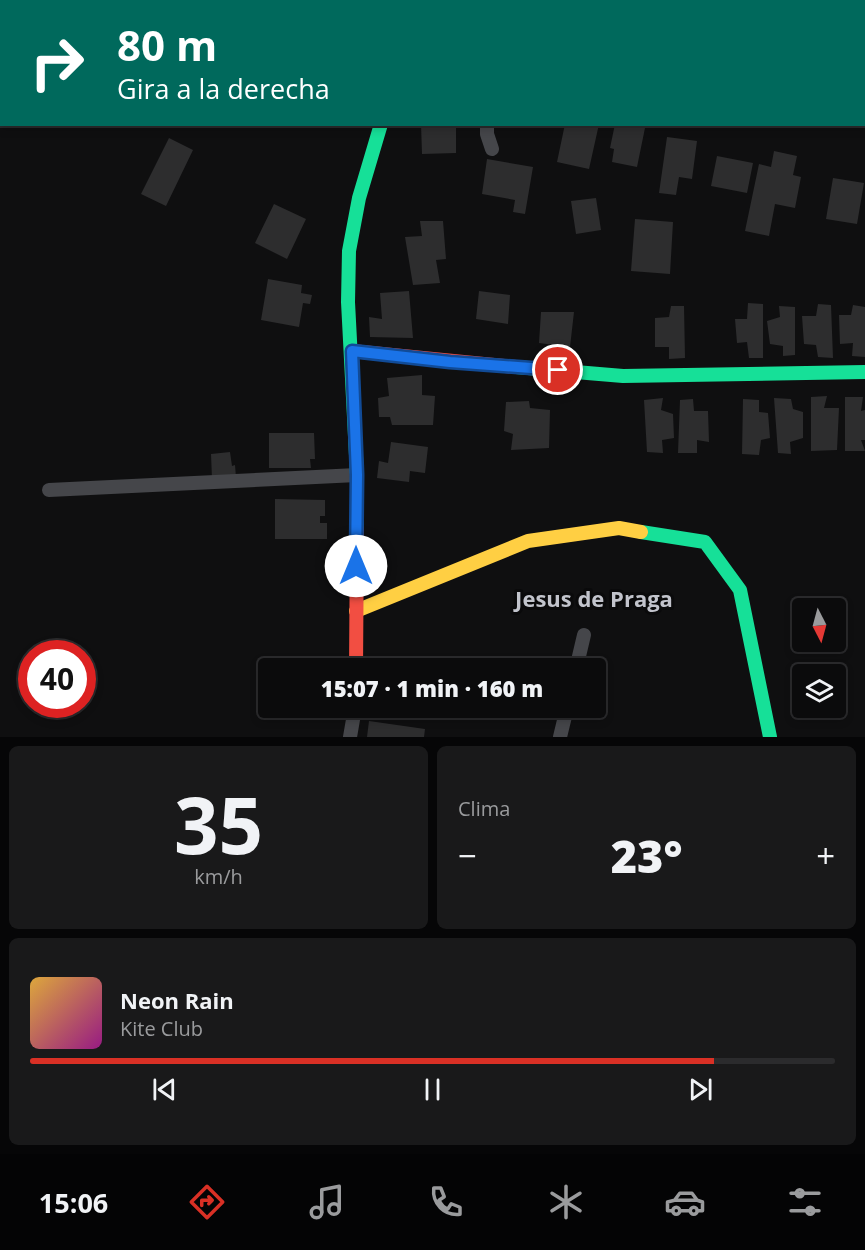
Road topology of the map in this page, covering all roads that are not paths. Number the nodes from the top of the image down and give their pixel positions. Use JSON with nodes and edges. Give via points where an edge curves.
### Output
{"nodes":[{"id":1,"x":380,"y":126,"type":"edge"},
{"id":2,"x":487,"y":126,"type":"edge"},
{"id":3,"x":492,"y":149,"type":"dead end"},
{"id":4,"x":352,"y":351,"type":"junction"},
{"id":5,"x":865,"y":372,"type":"edge"},
{"id":6,"x":357,"y":475,"type":"junction"},
{"id":7,"x":49,"y":490,"type":"dead end"},
{"id":8,"x":356,"y":611,"type":"junction"},
{"id":9,"x":584,"y":635,"type":"dead end"},
{"id":10,"x":356,"y":658,"type":"edge"},
{"id":11,"x":579,"y":658,"type":"edge"},
{"id":12,"x":353,"y":718,"type":"edge"},
{"id":13,"x":565,"y":718,"type":"edge"},
{"id":14,"x":350,"y":737,"type":"edge"},
{"id":15,"x":560,"y":737,"type":"edge"},
{"id":16,"x":770,"y":737,"type":"edge"}],
"edges":[{"from":1,"to":4,"type":"main road","via":[[359,198],[349,250]]},
{"from":2,"to":3,"type":"street"},
{"from":4,"to":5,"type":"main road","via":[[623,376]]},
{"from":4,"to":6,"type":"main road"},
{"from":6,"to":7,"type":"street"},
{"from":6,"to":8,"type":"main road"},
{"from":8,"to":10,"type":"main road"},
{"from":8,"to":16,"type":"main road","via":[[528,541],[619,528],[705,542],[740,590]]},
{"from":9,"to":11,"type":"street"},
{"from":12,"to":14,"type":"street"},
{"from":13,"to":15,"type":"street"}]}
